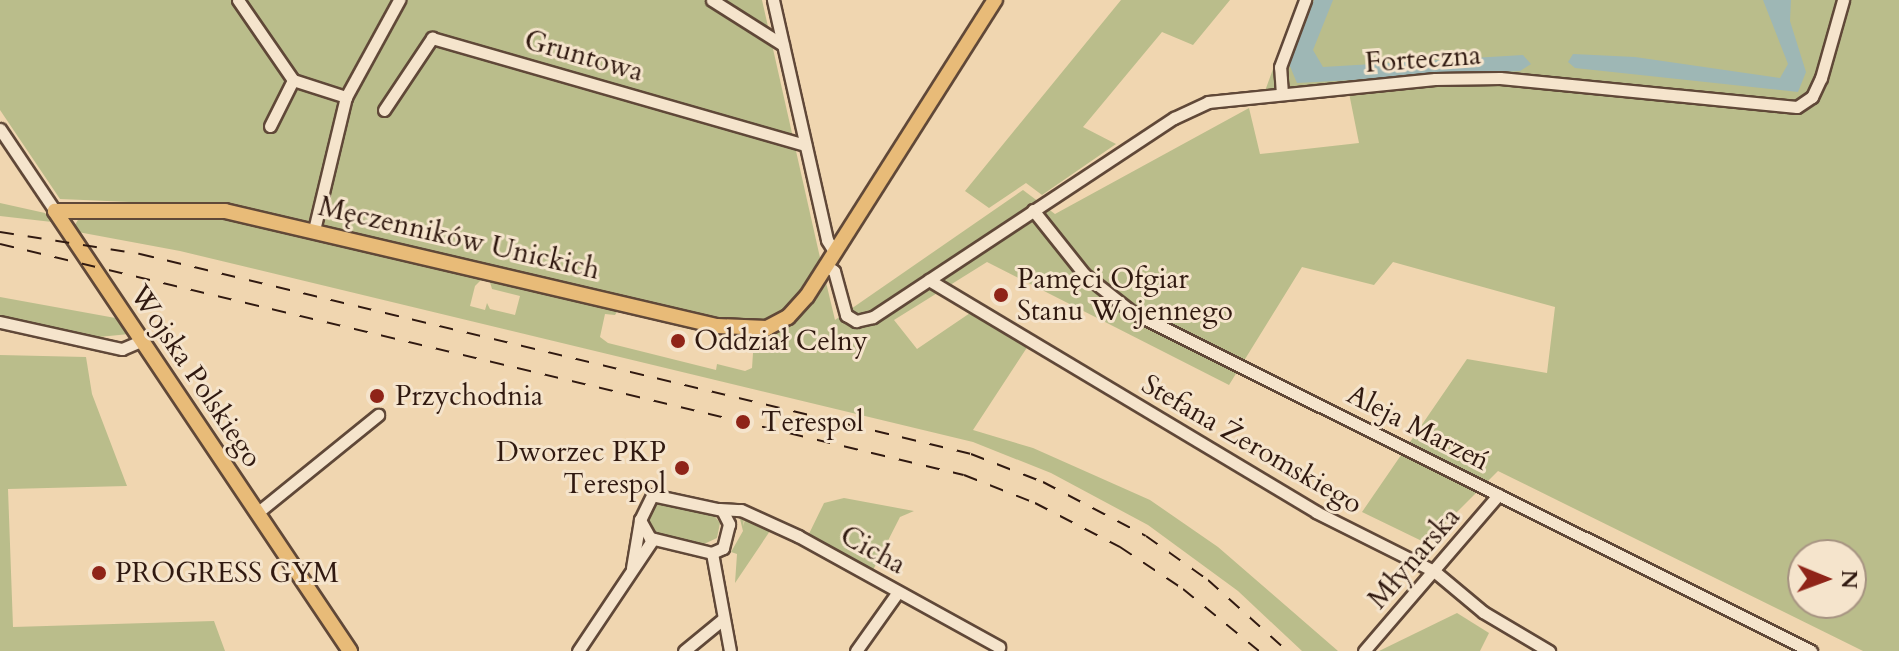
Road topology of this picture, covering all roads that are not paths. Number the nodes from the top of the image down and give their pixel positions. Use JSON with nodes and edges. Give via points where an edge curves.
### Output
{"nodes":[{"id":1,"x":238,"y":0,"type":"edge"},
{"id":2,"x":399,"y":0,"type":"edge"},
{"id":3,"x":712,"y":0,"type":"edge"},
{"id":4,"x":773,"y":0,"type":"edge"},
{"id":5,"x":995,"y":0,"type":"edge"},
{"id":6,"x":1305,"y":0,"type":"edge"},
{"id":7,"x":1843,"y":0,"type":"edge"},
{"id":8,"x":783,"y":45,"type":"junction"},
{"id":9,"x":293,"y":80,"type":"junction"},
{"id":10,"x":1282,"y":94,"type":"junction"},
{"id":11,"x":346,"y":97,"type":"junction"},
{"id":12,"x":384,"y":110,"type":"dead end"},
{"id":13,"x":270,"y":126,"type":"dead end"},
{"id":14,"x":0,"y":129,"type":"edge"},
{"id":15,"x":805,"y":145,"type":"junction"},
{"id":16,"x":1037,"y":207,"type":"junction"},
{"id":17,"x":55,"y":211,"type":"junction"},
{"id":18,"x":314,"y":230,"type":"junction"},
{"id":19,"x":834,"y":251,"type":"junction"},
{"id":20,"x":824,"y":267,"type":"junction"},
{"id":21,"x":929,"y":280,"type":"junction"},
{"id":22,"x":0,"y":322,"type":"edge"},
{"id":23,"x":141,"y":341,"type":"junction"},
{"id":24,"x":378,"y":415,"type":"dead end"},
{"id":25,"x":1498,"y":495,"type":"junction"},
{"id":26,"x":719,"y":509,"type":"junction"},
{"id":27,"x":257,"y":513,"type":"junction"},
{"id":28,"x":640,"y":520,"type":"junction"},
{"id":29,"x":653,"y":539,"type":"junction"},
{"id":30,"x":712,"y":553,"type":"junction"},
{"id":31,"x":632,"y":568,"type":"junction"},
{"id":32,"x":1434,"y":571,"type":"junction"},
{"id":33,"x":898,"y":592,"type":"junction"},
{"id":34,"x":723,"y":619,"type":"junction"},
{"id":35,"x":999,"y":647,"type":"dead end"},
{"id":36,"x":350,"y":651,"type":"edge"},
{"id":37,"x":578,"y":651,"type":"edge"},
{"id":38,"x":684,"y":651,"type":"edge"},
{"id":39,"x":730,"y":651,"type":"edge"},
{"id":40,"x":856,"y":651,"type":"edge"},
{"id":41,"x":1364,"y":651,"type":"edge"},
{"id":42,"x":1549,"y":651,"type":"edge"},
{"id":43,"x":1811,"y":651,"type":"edge"}],
"edges":[{"from":1,"to":9,"type":"street"},
{"from":2,"to":11,"type":"street"},
{"from":3,"to":8,"type":"street"},
{"from":4,"to":8,"type":"street"},
{"from":5,"to":19,"type":"main road","name":"Męczenników Unickich"},
{"from":6,"to":10,"type":"street","via":[[1280,67]]},
{"from":7,"to":10,"type":"street","name":"Forteczna","via":[[1821,78],[1812,97],[1797,107],[1500,78]]},
{"from":8,"to":15,"type":"street"},
{"from":9,"to":11,"type":"street"},
{"from":9,"to":13,"type":"street"},
{"from":10,"to":16,"type":"street","name":"Forteczna","via":[[1208,102],[1174,118]]},
{"from":11,"to":18,"type":"street"},
{"from":12,"to":15,"type":"street","name":"Gruntowa","via":[[432,38]]},
{"from":14,"to":17,"type":"street","name":"Wojska Polskiego"},
{"from":15,"to":19,"type":"street"},
{"from":16,"to":21,"type":"street","name":"Forteczna"},
{"from":16,"to":25,"type":"street","name":"Aleja Marzeń","via":[[1084,274],[1132,312]]},
{"from":17,"to":18,"type":"main road","name":"Męczenników Unickich","via":[[215,210]]},
{"from":17,"to":23,"type":"main road","name":"Wojska Polskiego"},
{"from":18,"to":20,"type":"main road","name":"Męczenników Unickich","via":[[738,330],[781,322]]},
{"from":19,"to":20,"type":"main road","name":"Męczenników Unickich"},
{"from":20,"to":21,"type":"street","name":"Forteczna","via":[[834,271],[846,315],[856,321],[873,317]]},
{"from":21,"to":32,"type":"street","name":"Stefana Żeromskiego","via":[[1316,512]]},
{"from":22,"to":23,"type":"street","via":[[122,349]]},
{"from":23,"to":27,"type":"main road","name":"Wojska Polskiego"},
{"from":24,"to":27,"type":"street"},
{"from":25,"to":32,"type":"street","name":"Młynarska"},
{"from":25,"to":43,"type":"street","name":"Aleja Marzeń"},
{"from":26,"to":28,"type":"street","name":"Cicha","via":[[652,495]]},
{"from":26,"to":30,"type":"street","via":[[729,528],[723,548]]},
{"from":26,"to":33,"type":"street","name":"Cicha","via":[[756,516]]},
{"from":27,"to":36,"type":"main road","name":"Wojska Polskiego"},
{"from":28,"to":29,"type":"street"},
{"from":28,"to":31,"type":"street"},
{"from":29,"to":30,"type":"street"},
{"from":29,"to":31,"type":"street"},
{"from":30,"to":34,"type":"street"},
{"from":31,"to":37,"type":"street"},
{"from":32,"to":41,"type":"street","name":"Młynarska"},
{"from":32,"to":42,"type":"street","name":"Stefana Żeromskiego","via":[[1483,612]]},
{"from":33,"to":35,"type":"street","name":"Cicha"},
{"from":33,"to":40,"type":"street"},
{"from":34,"to":38,"type":"street"},
{"from":34,"to":39,"type":"street"}]}
